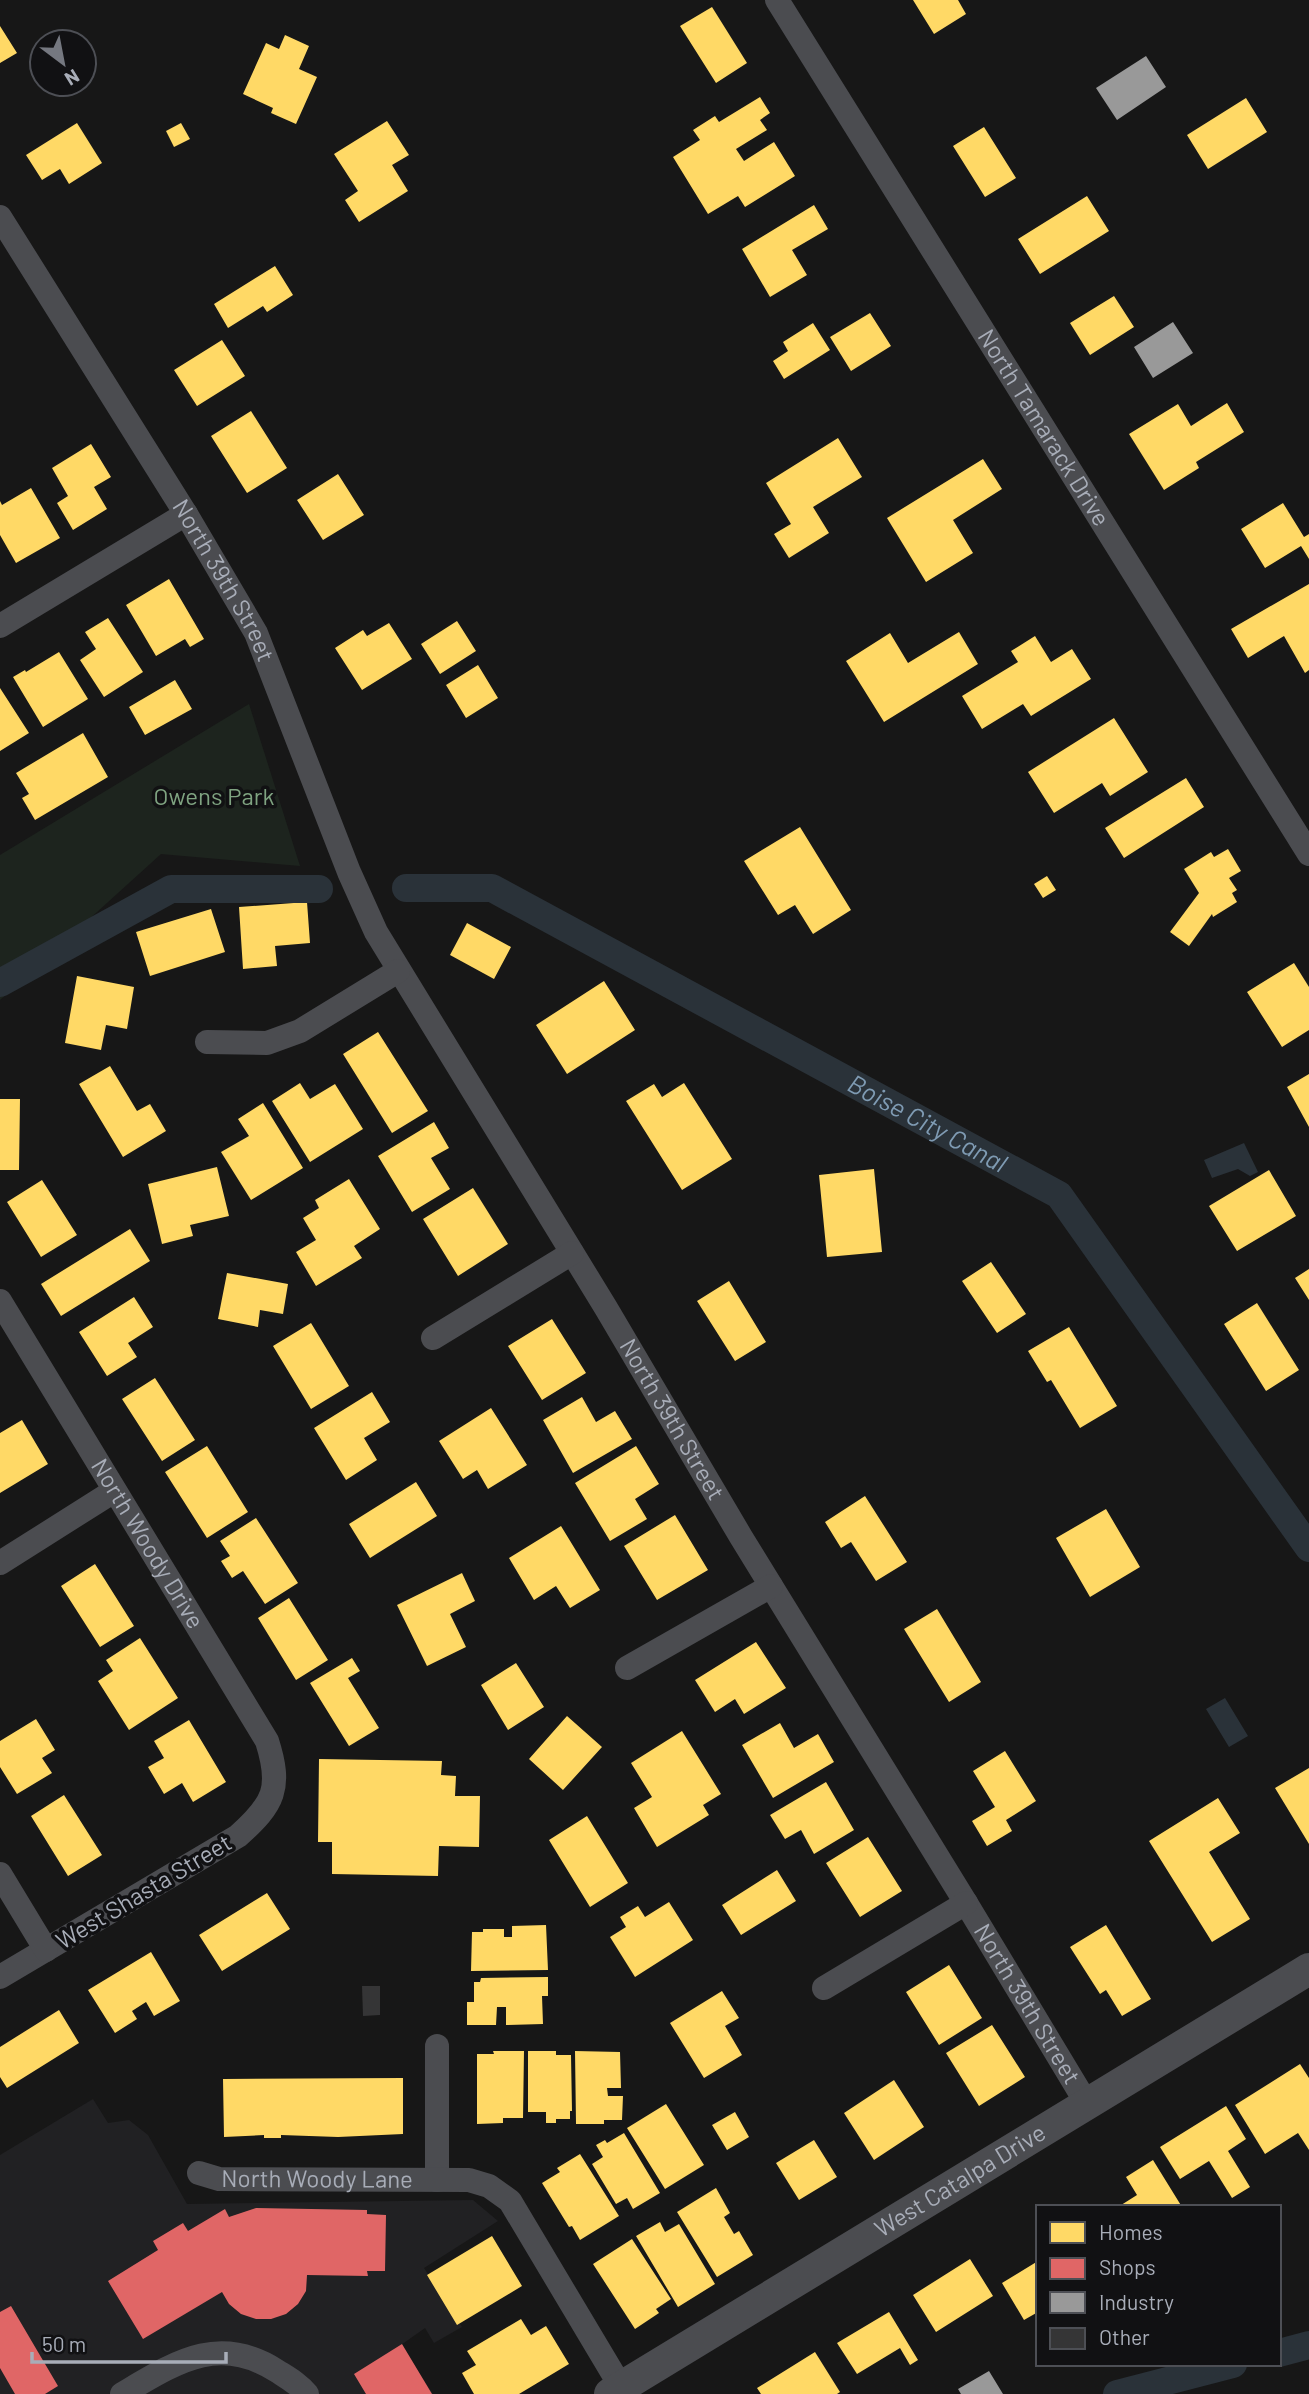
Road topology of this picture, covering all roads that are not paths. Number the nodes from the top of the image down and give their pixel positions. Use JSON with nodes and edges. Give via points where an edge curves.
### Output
{"nodes":[{"id":1,"x":777,"y":0,"type":"edge"},
{"id":2,"x":0,"y":217,"type":"edge"},
{"id":3,"x":186,"y":514,"type":"junction"},
{"id":4,"x":0,"y":626,"type":"edge"},
{"id":5,"x":1309,"y":854,"type":"edge"},
{"id":6,"x":398,"y":971,"type":"junction"},
{"id":7,"x":207,"y":1042,"type":"dead end"},
{"id":8,"x":572,"y":1253,"type":"junction"},
{"id":9,"x":0,"y":1301,"type":"edge"},
{"id":10,"x":433,"y":1338,"type":"dead end"},
{"id":11,"x":114,"y":1491,"type":"junction"},
{"id":12,"x":0,"y":1563,"type":"edge"},
{"id":13,"x":771,"y":1586,"type":"junction"},
{"id":14,"x":627,"y":1668,"type":"dead end"},
{"id":15,"x":273,"y":1792,"type":"joint"},
{"id":16,"x":0,"y":1874,"type":"edge"},
{"id":17,"x":966,"y":1903,"type":"junction"},
{"id":18,"x":46,"y":1950,"type":"junction"},
{"id":19,"x":1309,"y":1969,"type":"edge"},
{"id":20,"x":0,"y":1977,"type":"edge"},
{"id":21,"x":824,"y":1988,"type":"dead end"},
{"id":22,"x":437,"y":2046,"type":"dead end"},
{"id":23,"x":1087,"y":2104,"type":"junction"},
{"id":24,"x":199,"y":2173,"type":"dead end"},
{"id":25,"x":437,"y":2180,"type":"junction"},
{"id":26,"x":616,"y":2391,"type":"edge"},
{"id":27,"x":122,"y":2394,"type":"edge"},
{"id":28,"x":307,"y":2394,"type":"edge"}],
"edges":[{"from":1,"to":5,"type":"street","name":"North Tamarack Drive"},
{"from":2,"to":3,"type":"street","name":"North 39th Street"},
{"from":3,"to":4,"type":"street"},
{"from":3,"to":6,"type":"street","name":"North 39th Street","via":[[256,634],[349,872]]},
{"from":6,"to":7,"type":"street","via":[[300,1031],[267,1043]]},
{"from":6,"to":8,"type":"street","name":"North 39th Street"},
{"from":8,"to":10,"type":"street"},
{"from":8,"to":13,"type":"street","name":"North 39th Street"},
{"from":9,"to":11,"type":"street","name":"North Woody Drive"},
{"from":11,"to":12,"type":"street"},
{"from":11,"to":15,"type":"street","name":"North Woody Drive","via":[[267,1741],[275,1767]]},
{"from":13,"to":14,"type":"street"},
{"from":13,"to":17,"type":"street","name":"North 39th Street"},
{"from":15,"to":18,"type":"street","name":"West Shasta Street","via":[[260,1817],[238,1836]]},
{"from":16,"to":18,"type":"street"},
{"from":17,"to":21,"type":"street","name":"North 39th Street"},
{"from":17,"to":23,"type":"street","name":"North 39th Street"},
{"from":18,"to":20,"type":"street","name":"West Shasta Street"},
{"from":19,"to":23,"type":"street","name":"West Catalpa Drive"},
{"from":22,"to":25,"type":"street","name":"North Woody Lane"},
{"from":23,"to":26,"type":"street","name":"West Catalpa Drive"},
{"from":24,"to":25,"type":"street","name":"North Woody Lane","via":[[219,2179]]},
{"from":25,"to":26,"type":"street","name":"North Woody Lane","via":[[469,2180],[489,2186],[510,2201]]},
{"from":27,"to":28,"type":"street","via":[[180,2361],[210,2353],[242,2354],[269,2366]]}]}
